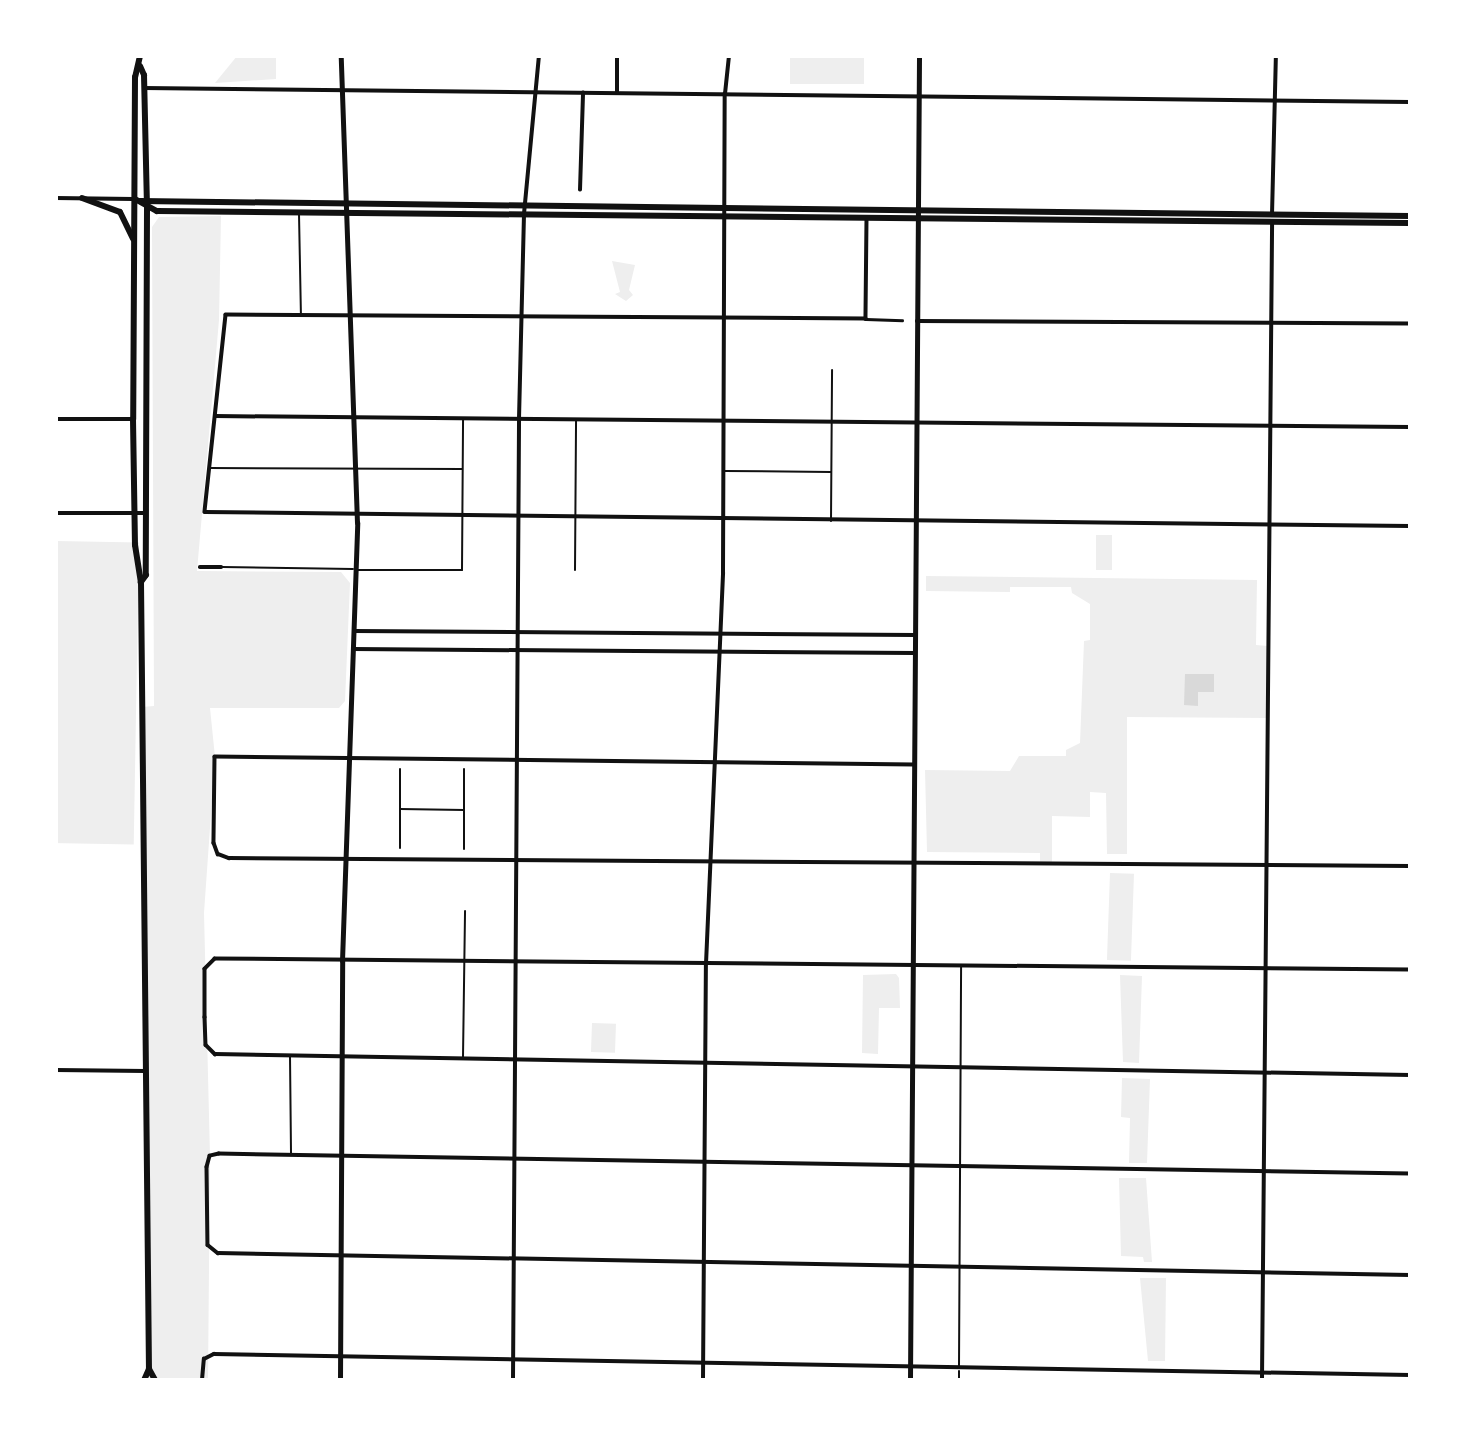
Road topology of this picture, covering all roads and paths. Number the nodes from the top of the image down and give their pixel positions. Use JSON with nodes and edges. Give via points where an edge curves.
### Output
{"nodes":[{"id":1,"x":140,"y":56,"type":"edge"},
{"id":2,"x":341,"y":56,"type":"edge"},
{"id":3,"x":539,"y":56,"type":"edge"},
{"id":4,"x":617,"y":56,"type":"edge"},
{"id":5,"x":729,"y":56,"type":"edge"},
{"id":6,"x":919,"y":56,"type":"edge"},
{"id":7,"x":1276,"y":56,"type":"edge"},
{"id":8,"x":140,"y":66,"type":"junction"},
{"id":9,"x":144,"y":88,"type":"junction"},
{"id":10,"x":342,"y":90,"type":"junction"},
{"id":11,"x":535,"y":92,"type":"junction"},
{"id":12,"x":583,"y":93,"type":"junction"},
{"id":13,"x":617,"y":93,"type":"junction"},
{"id":14,"x":725,"y":94,"type":"junction"},
{"id":15,"x":918,"y":96,"type":"junction"},
{"id":16,"x":1273,"y":100,"type":"junction"},
{"id":17,"x":1410,"y":102,"type":"edge"},
{"id":18,"x":580,"y":190,"type":"dead end"},
{"id":19,"x":56,"y":198,"type":"edge"},
{"id":20,"x":82,"y":198,"type":"junction"},
{"id":21,"x":135,"y":200,"type":"junction"},
{"id":22,"x":147,"y":207,"type":"junction"},
{"id":23,"x":347,"y":209,"type":"junction"},
{"id":24,"x":524,"y":211,"type":"junction"},
{"id":25,"x":299,"y":212,"type":"junction"},
{"id":26,"x":725,"y":212,"type":"junction"},
{"id":27,"x":917,"y":214,"type":"junction"},
{"id":28,"x":1410,"y":216,"type":"edge"},
{"id":29,"x":867,"y":217,"type":"junction"},
{"id":30,"x":1272,"y":218,"type":"junction"},
{"id":31,"x":1410,"y":223,"type":"edge"},
{"id":32,"x":134,"y":242,"type":"junction"},
{"id":33,"x":301,"y":315,"type":"junction"},
{"id":34,"x":350,"y":315,"type":"junction"},
{"id":35,"x":522,"y":316,"type":"junction"},
{"id":36,"x":726,"y":318,"type":"junction"},
{"id":37,"x":866,"y":319,"type":"junction"},
{"id":38,"x":902,"y":320,"type":"dead end"},
{"id":39,"x":917,"y":321,"type":"junction"},
{"id":40,"x":1272,"y":323,"type":"junction"},
{"id":41,"x":1410,"y":324,"type":"edge"},
{"id":42,"x":832,"y":370,"type":"dead end"},
{"id":43,"x":215,"y":416,"type":"junction"},
{"id":44,"x":354,"y":418,"type":"junction"},
{"id":45,"x":56,"y":419,"type":"edge"},
{"id":46,"x":133,"y":419,"type":"junction"},
{"id":47,"x":463,"y":419,"type":"junction"},
{"id":48,"x":519,"y":419,"type":"junction"},
{"id":49,"x":576,"y":419,"type":"junction"},
{"id":50,"x":724,"y":420,"type":"junction"},
{"id":51,"x":832,"y":421,"type":"junction"},
{"id":52,"x":916,"y":423,"type":"junction"},
{"id":53,"x":1270,"y":425,"type":"junction"},
{"id":54,"x":1410,"y":427,"type":"edge"},
{"id":55,"x":355,"y":467,"type":"junction"},
{"id":56,"x":208,"y":468,"type":"junction"},
{"id":57,"x":462,"y":469,"type":"junction"},
{"id":58,"x":723,"y":471,"type":"junction"},
{"id":59,"x":832,"y":472,"type":"junction"},
{"id":60,"x":56,"y":513,"type":"edge"},
{"id":61,"x":135,"y":513,"type":"junction"},
{"id":62,"x":146,"y":513,"type":"junction"},
{"id":63,"x":356,"y":516,"type":"junction"},
{"id":64,"x":462,"y":517,"type":"junction"},
{"id":65,"x":518,"y":518,"type":"junction"},
{"id":66,"x":576,"y":519,"type":"junction"},
{"id":67,"x":724,"y":520,"type":"junction"},
{"id":68,"x":831,"y":521,"type":"junction"},
{"id":69,"x":916,"y":522,"type":"junction"},
{"id":70,"x":1270,"y":525,"type":"junction"},
{"id":71,"x":1410,"y":526,"type":"edge"},
{"id":72,"x":200,"y":567,"type":"dead end"},
{"id":73,"x":221,"y":567,"type":"joint"},
{"id":74,"x":356,"y":569,"type":"junction"},
{"id":75,"x":575,"y":570,"type":"dead end"},
{"id":76,"x":141,"y":582,"type":"junction"},
{"id":77,"x":354,"y":631,"type":"junction"},
{"id":78,"x":518,"y":634,"type":"junction"},
{"id":79,"x":721,"y":635,"type":"junction"},
{"id":80,"x":915,"y":635,"type":"junction"},
{"id":81,"x":353,"y":649,"type":"junction"},
{"id":82,"x":518,"y":650,"type":"junction"},
{"id":83,"x":720,"y":651,"type":"junction"},
{"id":84,"x":915,"y":653,"type":"junction"},
{"id":85,"x":349,"y":759,"type":"junction"},
{"id":86,"x":517,"y":760,"type":"junction"},
{"id":87,"x":715,"y":762,"type":"junction"},
{"id":88,"x":914,"y":765,"type":"junction"},
{"id":89,"x":400,"y":769,"type":"dead end"},
{"id":90,"x":464,"y":769,"type":"dead end"},
{"id":91,"x":400,"y":809,"type":"junction"},
{"id":92,"x":464,"y":810,"type":"junction"},
{"id":93,"x":400,"y":848,"type":"dead end"},
{"id":94,"x":464,"y":849,"type":"dead end"},
{"id":95,"x":345,"y":859,"type":"junction"},
{"id":96,"x":514,"y":859,"type":"junction"},
{"id":97,"x":710,"y":862,"type":"junction"},
{"id":98,"x":914,"y":864,"type":"junction"},
{"id":99,"x":1265,"y":866,"type":"junction"},
{"id":100,"x":1410,"y":866,"type":"edge"},
{"id":101,"x":465,"y":911,"type":"dead end"},
{"id":102,"x":342,"y":961,"type":"junction"},
{"id":103,"x":464,"y":962,"type":"junction"},
{"id":104,"x":513,"y":962,"type":"junction"},
{"id":105,"x":706,"y":964,"type":"junction"},
{"id":106,"x":913,"y":966,"type":"junction"},
{"id":107,"x":961,"y":966,"type":"junction"},
{"id":108,"x":1264,"y":969,"type":"junction"},
{"id":109,"x":1410,"y":970,"type":"edge"},
{"id":110,"x":290,"y":1056,"type":"junction"},
{"id":111,"x":340,"y":1057,"type":"junction"},
{"id":112,"x":463,"y":1058,"type":"junction"},
{"id":113,"x":513,"y":1059,"type":"junction"},
{"id":114,"x":704,"y":1063,"type":"junction"},
{"id":115,"x":912,"y":1066,"type":"junction"},
{"id":116,"x":961,"y":1067,"type":"junction"},
{"id":117,"x":56,"y":1070,"type":"edge"},
{"id":118,"x":145,"y":1071,"type":"junction"},
{"id":119,"x":1264,"y":1072,"type":"junction"},
{"id":120,"x":1410,"y":1075,"type":"edge"},
{"id":121,"x":291,"y":1155,"type":"junction"},
{"id":122,"x":340,"y":1156,"type":"junction"},
{"id":123,"x":513,"y":1160,"type":"junction"},
{"id":124,"x":703,"y":1163,"type":"junction"},
{"id":125,"x":911,"y":1166,"type":"junction"},
{"id":126,"x":960,"y":1167,"type":"junction"},
{"id":127,"x":1263,"y":1172,"type":"junction"},
{"id":128,"x":1410,"y":1174,"type":"edge"},
{"id":129,"x":340,"y":1255,"type":"junction"},
{"id":130,"x":513,"y":1260,"type":"junction"},
{"id":131,"x":703,"y":1263,"type":"junction"},
{"id":132,"x":911,"y":1265,"type":"junction"},
{"id":133,"x":960,"y":1266,"type":"junction"},
{"id":134,"x":1262,"y":1272,"type":"junction"},
{"id":135,"x":1410,"y":1275,"type":"edge"},
{"id":136,"x":340,"y":1356,"type":"junction"},
{"id":137,"x":514,"y":1360,"type":"junction"},
{"id":138,"x":703,"y":1362,"type":"junction"},
{"id":139,"x":910,"y":1367,"type":"junction"},
{"id":140,"x":149,"y":1369,"type":"junction"},
{"id":141,"x":959,"y":1370,"type":"junction"},
{"id":142,"x":1262,"y":1372,"type":"junction"},
{"id":143,"x":1410,"y":1375,"type":"edge"},
{"id":144,"x":144,"y":1380,"type":"edge"},
{"id":145,"x":155,"y":1380,"type":"edge"},
{"id":146,"x":202,"y":1380,"type":"edge"},
{"id":147,"x":340,"y":1380,"type":"edge"},
{"id":148,"x":513,"y":1380,"type":"edge"},
{"id":149,"x":703,"y":1380,"type":"edge"},
{"id":150,"x":910,"y":1380,"type":"edge"},
{"id":151,"x":959,"y":1380,"type":"edge"},
{"id":152,"x":1262,"y":1380,"type":"edge"}],
"edges":[{"from":1,"to":8,"type":"main road"},
{"from":2,"to":10,"type":"street"},
{"from":3,"to":11,"type":"street"},
{"from":4,"to":13,"type":"street"},
{"from":5,"to":14,"type":"street"},
{"from":6,"to":15,"type":"main road"},
{"from":7,"to":16,"type":"street"},
{"from":8,"to":9,"type":"main road"},
{"from":8,"to":21,"type":"main road","via":[[135,77]]},
{"from":9,"to":10,"type":"street"},
{"from":9,"to":22,"type":"main road"},
{"from":10,"to":11,"type":"street"},
{"from":10,"to":23,"type":"street"},
{"from":11,"to":12,"type":"street"},
{"from":11,"to":24,"type":"street"},
{"from":12,"to":13,"type":"street"},
{"from":12,"to":18,"type":"street"},
{"from":13,"to":14,"type":"street"},
{"from":14,"to":15,"type":"street"},
{"from":14,"to":26,"type":"street"},
{"from":15,"to":16,"type":"street"},
{"from":15,"to":27,"type":"main road"},
{"from":16,"to":17,"type":"street"},
{"from":16,"to":30,"type":"street"},
{"from":19,"to":20,"type":"street"},
{"from":20,"to":21,"type":"street"},
{"from":20,"to":32,"type":"main road","via":[[120,212]]},
{"from":21,"to":22,"type":"main road"},
{"from":21,"to":32,"type":"main road"},
{"from":22,"to":23,"type":"main road"},
{"from":22,"to":25,"type":"main road"},
{"from":22,"to":62,"type":"main road"},
{"from":23,"to":24,"type":"main road"},
{"from":23,"to":24,"type":"main road"},
{"from":23,"to":25,"type":"main road"},
{"from":23,"to":34,"type":"street"},
{"from":24,"to":26,"type":"main road"},
{"from":24,"to":26,"type":"main road"},
{"from":24,"to":35,"type":"street"},
{"from":25,"to":33,"type":"lane"},
{"from":26,"to":27,"type":"main road"},
{"from":26,"to":29,"type":"main road"},
{"from":26,"to":36,"type":"street"},
{"from":27,"to":29,"type":"main road"},
{"from":27,"to":30,"type":"main road"},
{"from":27,"to":39,"type":"main road"},
{"from":28,"to":30,"type":"main road"},
{"from":29,"to":37,"type":"street"},
{"from":30,"to":31,"type":"main road"},
{"from":30,"to":40,"type":"street"},
{"from":32,"to":46,"type":"main road"},
{"from":33,"to":34,"type":"street"},
{"from":33,"to":43,"type":"street","via":[[226,315]]},
{"from":34,"to":35,"type":"street"},
{"from":34,"to":44,"type":"street"},
{"from":35,"to":36,"type":"street"},
{"from":35,"to":48,"type":"street"},
{"from":36,"to":37,"type":"street"},
{"from":36,"to":50,"type":"street"},
{"from":37,"to":38,"type":"street"},
{"from":39,"to":40,"type":"street"},
{"from":39,"to":52,"type":"main road"},
{"from":40,"to":41,"type":"street"},
{"from":40,"to":53,"type":"street"},
{"from":42,"to":51,"type":"lane"},
{"from":43,"to":44,"type":"street"},
{"from":43,"to":56,"type":"street"},
{"from":44,"to":47,"type":"street"},
{"from":44,"to":55,"type":"street"},
{"from":45,"to":46,"type":"street"},
{"from":46,"to":61,"type":"main road"},
{"from":47,"to":48,"type":"street"},
{"from":47,"to":57,"type":"lane"},
{"from":48,"to":49,"type":"street"},
{"from":48,"to":65,"type":"street"},
{"from":49,"to":50,"type":"street"},
{"from":49,"to":66,"type":"lane"},
{"from":50,"to":51,"type":"street"},
{"from":50,"to":58,"type":"street"},
{"from":51,"to":52,"type":"street"},
{"from":51,"to":59,"type":"lane"},
{"from":52,"to":53,"type":"street"},
{"from":52,"to":69,"type":"main road"},
{"from":53,"to":54,"type":"street"},
{"from":53,"to":70,"type":"street"},
{"from":55,"to":56,"type":"lane"},
{"from":55,"to":57,"type":"lane"},
{"from":55,"to":63,"type":"street"},
{"from":56,"to":63,"type":"street","via":[[208,515]]},
{"from":57,"to":64,"type":"lane"},
{"from":58,"to":59,"type":"lane"},
{"from":58,"to":67,"type":"street"},
{"from":59,"to":68,"type":"lane"},
{"from":60,"to":61,"type":"street"},
{"from":61,"to":62,"type":"street"},
{"from":61,"to":76,"type":"main road"},
{"from":62,"to":76,"type":"main road","via":[[146,575]]},
{"from":63,"to":64,"type":"street"},
{"from":63,"to":74,"type":"street"},
{"from":64,"to":65,"type":"street"},
{"from":64,"to":74,"type":"lane","via":[[462,570]]},
{"from":65,"to":66,"type":"street"},
{"from":65,"to":78,"type":"street"},
{"from":66,"to":67,"type":"street"},
{"from":66,"to":75,"type":"lane"},
{"from":67,"to":68,"type":"street"},
{"from":67,"to":79,"type":"street"},
{"from":68,"to":69,"type":"street"},
{"from":69,"to":70,"type":"street"},
{"from":69,"to":80,"type":"main road"},
{"from":70,"to":71,"type":"street"},
{"from":70,"to":99,"type":"street"},
{"from":72,"to":73,"type":"street"},
{"from":73,"to":74,"type":"lane"},
{"from":74,"to":77,"type":"street"},
{"from":76,"to":118,"type":"main road"},
{"from":77,"to":78,"type":"street"},
{"from":77,"to":81,"type":"street"},
{"from":78,"to":79,"type":"street"},
{"from":78,"to":82,"type":"street"},
{"from":79,"to":80,"type":"street"},
{"from":79,"to":83,"type":"street"},
{"from":80,"to":84,"type":"main road"},
{"from":81,"to":82,"type":"street"},
{"from":81,"to":85,"type":"street"},
{"from":82,"to":83,"type":"street"},
{"from":82,"to":86,"type":"street"},
{"from":83,"to":84,"type":"street"},
{"from":83,"to":87,"type":"street"},
{"from":84,"to":88,"type":"main road"},
{"from":85,"to":86,"type":"street"},
{"from":85,"to":95,"type":"street"},
{"from":85,"to":95,"type":"street","via":[[215,757],[214,843],[218,854]]},
{"from":86,"to":87,"type":"street"},
{"from":86,"to":96,"type":"street"},
{"from":87,"to":88,"type":"street"},
{"from":87,"to":97,"type":"street"},
{"from":88,"to":98,"type":"main road"},
{"from":89,"to":91,"type":"lane"},
{"from":90,"to":92,"type":"lane"},
{"from":91,"to":92,"type":"lane"},
{"from":91,"to":93,"type":"lane"},
{"from":92,"to":94,"type":"lane"},
{"from":95,"to":96,"type":"street"},
{"from":95,"to":102,"type":"street"},
{"from":96,"to":97,"type":"street"},
{"from":96,"to":104,"type":"street"},
{"from":97,"to":98,"type":"street"},
{"from":97,"to":105,"type":"street"},
{"from":98,"to":99,"type":"street"},
{"from":98,"to":106,"type":"main road"},
{"from":99,"to":100,"type":"street"},
{"from":99,"to":108,"type":"street"},
{"from":101,"to":103,"type":"lane"},
{"from":102,"to":103,"type":"street"},
{"from":102,"to":110,"type":"street","via":[[207,962],[209,1051]]},
{"from":102,"to":111,"type":"street"},
{"from":103,"to":104,"type":"street"},
{"from":103,"to":112,"type":"lane"},
{"from":104,"to":105,"type":"street"},
{"from":104,"to":113,"type":"street"},
{"from":105,"to":106,"type":"street"},
{"from":105,"to":114,"type":"street"},
{"from":106,"to":107,"type":"street"},
{"from":106,"to":115,"type":"main road"},
{"from":107,"to":108,"type":"street"},
{"from":107,"to":116,"type":"lane"},
{"from":108,"to":109,"type":"street"},
{"from":108,"to":119,"type":"street"},
{"from":110,"to":111,"type":"street"},
{"from":110,"to":121,"type":"lane"},
{"from":111,"to":112,"type":"street"},
{"from":111,"to":122,"type":"street"},
{"from":112,"to":113,"type":"street"},
{"from":113,"to":114,"type":"street"},
{"from":113,"to":123,"type":"street"},
{"from":114,"to":115,"type":"street"},
{"from":114,"to":124,"type":"street"},
{"from":115,"to":116,"type":"street"},
{"from":115,"to":125,"type":"main road"},
{"from":116,"to":119,"type":"street"},
{"from":116,"to":126,"type":"lane"},
{"from":117,"to":118,"type":"street"},
{"from":118,"to":140,"type":"main road"},
{"from":119,"to":120,"type":"street"},
{"from":119,"to":127,"type":"street"},
{"from":121,"to":122,"type":"street"},
{"from":121,"to":129,"type":"street","via":[[210,1156],[211,1251]]},
{"from":122,"to":123,"type":"street"},
{"from":122,"to":129,"type":"street"},
{"from":123,"to":124,"type":"street"},
{"from":123,"to":130,"type":"street"},
{"from":124,"to":125,"type":"street"},
{"from":124,"to":131,"type":"street"},
{"from":125,"to":126,"type":"street"},
{"from":125,"to":132,"type":"main road"},
{"from":126,"to":127,"type":"street"},
{"from":126,"to":133,"type":"lane"},
{"from":127,"to":128,"type":"street"},
{"from":127,"to":134,"type":"street"},
{"from":129,"to":130,"type":"street"},
{"from":129,"to":136,"type":"street"},
{"from":130,"to":131,"type":"street"},
{"from":130,"to":137,"type":"street"},
{"from":131,"to":132,"type":"street"},
{"from":131,"to":138,"type":"street"},
{"from":132,"to":133,"type":"street"},
{"from":132,"to":139,"type":"main road"},
{"from":133,"to":134,"type":"street"},
{"from":133,"to":141,"type":"lane"},
{"from":134,"to":135,"type":"street"},
{"from":134,"to":142,"type":"street"},
{"from":136,"to":137,"type":"street"},
{"from":136,"to":146,"type":"street","via":[[210,1354],[202,1363]]},
{"from":136,"to":147,"type":"street"},
{"from":137,"to":138,"type":"street"},
{"from":137,"to":148,"type":"street"},
{"from":138,"to":139,"type":"street"},
{"from":138,"to":149,"type":"street"},
{"from":139,"to":141,"type":"street"},
{"from":139,"to":150,"type":"main road"},
{"from":140,"to":144,"type":"main road"},
{"from":140,"to":145,"type":"main road"},
{"from":141,"to":142,"type":"street"},
{"from":141,"to":151,"type":"lane"},
{"from":142,"to":143,"type":"street"},
{"from":142,"to":152,"type":"street"}]}
